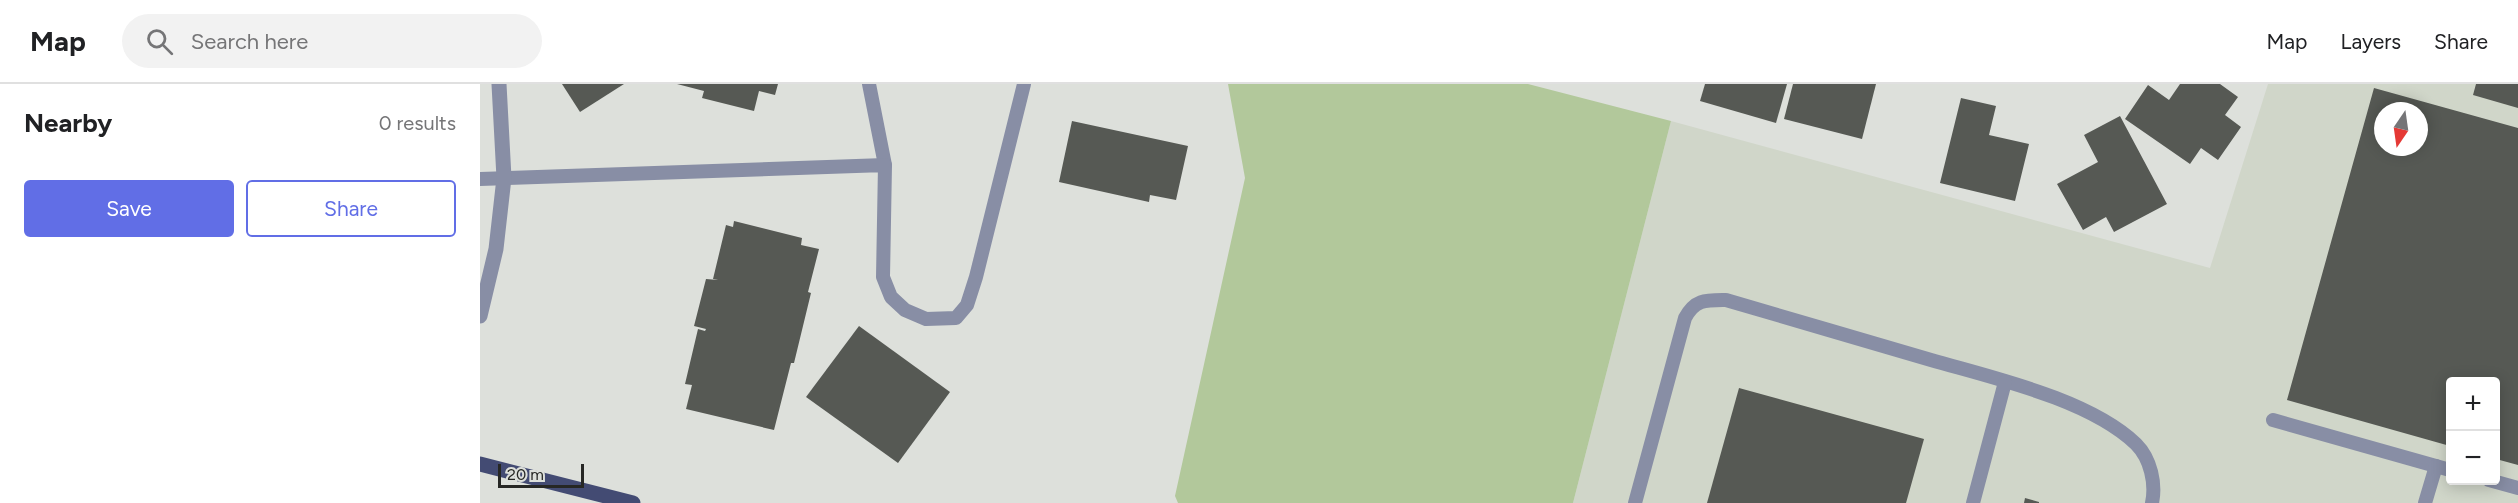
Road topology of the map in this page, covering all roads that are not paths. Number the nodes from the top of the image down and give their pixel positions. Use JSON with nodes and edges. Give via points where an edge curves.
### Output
{"nodes":[{"id":1,"x":499,"y":84,"type":"edge"},
{"id":2,"x":869,"y":84,"type":"edge"},
{"id":3,"x":1023,"y":84,"type":"edge"},
{"id":4,"x":885,"y":165,"type":"junction"},
{"id":5,"x":480,"y":178,"type":"edge"},
{"id":6,"x":504,"y":178,"type":"junction"},
{"id":7,"x":480,"y":315,"type":"edge"},
{"id":8,"x":2005,"y":382,"type":"junction"},
{"id":9,"x":2273,"y":420,"type":"dead end"},
{"id":10,"x":480,"y":464,"type":"edge"},
{"id":11,"x":2436,"y":466,"type":"junction"},
{"id":12,"x":2446,"y":469,"type":"edge"},
{"id":13,"x":2500,"y":483,"type":"edge"},
{"id":14,"x":2518,"y":488,"type":"edge"},
{"id":15,"x":633,"y":503,"type":"edge"},
{"id":16,"x":1635,"y":503,"type":"edge"},
{"id":17,"x":1973,"y":503,"type":"edge"},
{"id":18,"x":2152,"y":503,"type":"edge"},
{"id":19,"x":2425,"y":503,"type":"edge"}],
"edges":[{"from":1,"to":6,"type":"street"},
{"from":2,"to":4,"type":"lane"},
{"from":3,"to":4,"type":"lane","via":[[968,306],[956,318],[926,319],[905,310],[891,297],[884,277]]},
{"from":4,"to":6,"type":"lane"},
{"from":5,"to":6,"type":"lane"},
{"from":6,"to":7,"type":"street","via":[[496,249]]},
{"from":8,"to":16,"type":"lane","via":[[1726,300],[1704,300],[1692,306],[1685,318]]},
{"from":8,"to":17,"type":"lane"},
{"from":8,"to":18,"type":"lane","via":[[2037,391],[2107,422],[2138,446],[2151,471],[2155,488]]},
{"from":9,"to":11,"type":"lane"},
{"from":10,"to":15,"type":"main road"},
{"from":11,"to":12,"type":"lane"},
{"from":11,"to":19,"type":"lane"},
{"from":13,"to":14,"type":"lane"}]}
